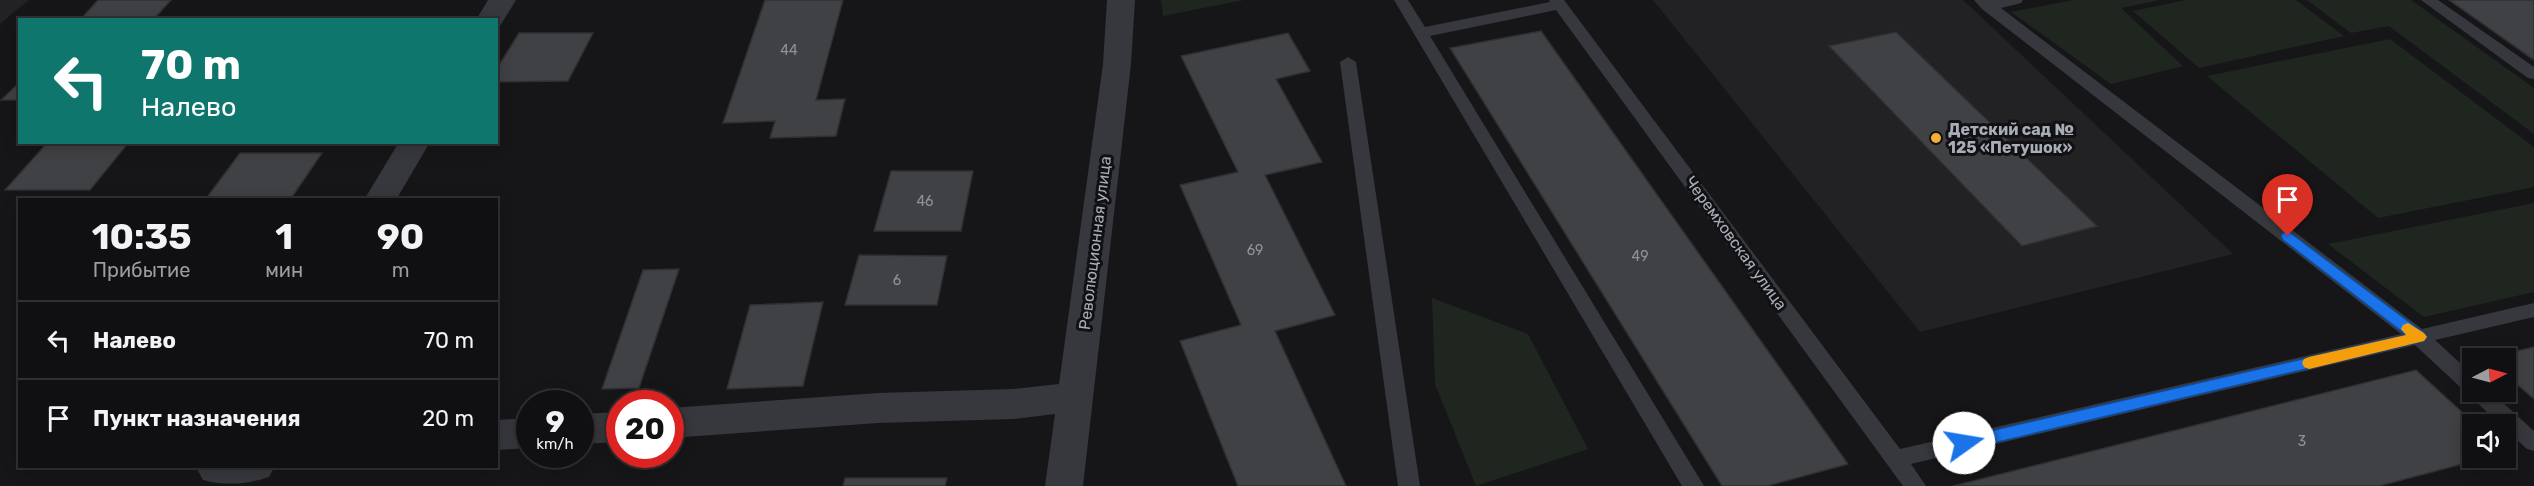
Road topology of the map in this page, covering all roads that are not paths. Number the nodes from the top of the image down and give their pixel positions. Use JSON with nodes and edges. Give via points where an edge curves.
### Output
{"nodes":[{"id":1,"x":502,"y":0,"type":"edge"},
{"id":2,"x":1121,"y":0,"type":"edge"},
{"id":3,"x":1401,"y":0,"type":"edge"},
{"id":4,"x":2016,"y":0,"type":"edge"},
{"id":5,"x":2428,"y":0,"type":"edge"},
{"id":6,"x":1558,"y":2,"type":"edge"},
{"id":7,"x":1984,"y":3,"type":"edge"},
{"id":8,"x":491,"y":18,"type":"edge"},
{"id":9,"x":1421,"y":33,"type":"junction"},
{"id":10,"x":1348,"y":62,"type":"dead end"},
{"id":11,"x":2534,"y":74,"type":"edge"},
{"id":12,"x":414,"y":144,"type":"edge"},
{"id":13,"x":382,"y":198,"type":"edge"},
{"id":14,"x":2534,"y":310,"type":"edge"},
{"id":15,"x":2419,"y":337,"type":"junction"},
{"id":16,"x":2462,"y":377,"type":"edge"},
{"id":17,"x":1076,"y":397,"type":"junction"},
{"id":18,"x":2489,"y":402,"type":"edge"},
{"id":19,"x":684,"y":422,"type":"edge"},
{"id":20,"x":516,"y":434,"type":"edge"},
{"id":21,"x":498,"y":435,"type":"edge"},
{"id":22,"x":2534,"y":443,"type":"edge"},
{"id":23,"x":1895,"y":459,"type":"junction"},
{"id":24,"x":244,"y":468,"type":"edge"},
{"id":25,"x":210,"y":474,"type":"edge"},
{"id":26,"x":1064,"y":486,"type":"edge"},
{"id":27,"x":1409,"y":486,"type":"edge"},
{"id":28,"x":1693,"y":486,"type":"edge"},
{"id":29,"x":1915,"y":486,"type":"edge"}],
"edges":[{"from":1,"to":8,"type":"street"},
{"from":2,"to":17,"type":"street","name":"Революционная улица","via":[[1117,64]]},
{"from":3,"to":9,"type":"lane"},
{"from":4,"to":7,"type":"lane"},
{"from":5,"to":11,"type":"lane"},
{"from":6,"to":9,"type":"lane"},
{"from":6,"to":23,"type":"lane","name":"Черемховская улица"},
{"from":7,"to":15,"type":"lane"},
{"from":9,"to":28,"type":"lane"},
{"from":10,"to":27,"type":"lane"},
{"from":12,"to":13,"type":"street"},
{"from":14,"to":15,"type":"lane"},
{"from":15,"to":16,"type":"lane"},
{"from":15,"to":23,"type":"lane"},
{"from":17,"to":19,"type":"street"},
{"from":17,"to":26,"type":"street","name":"Революционная улица"},
{"from":18,"to":22,"type":"lane"},
{"from":20,"to":21,"type":"street"},
{"from":23,"to":29,"type":"lane","name":"Черемховская улица"},
{"from":24,"to":25,"type":"street"}]}
